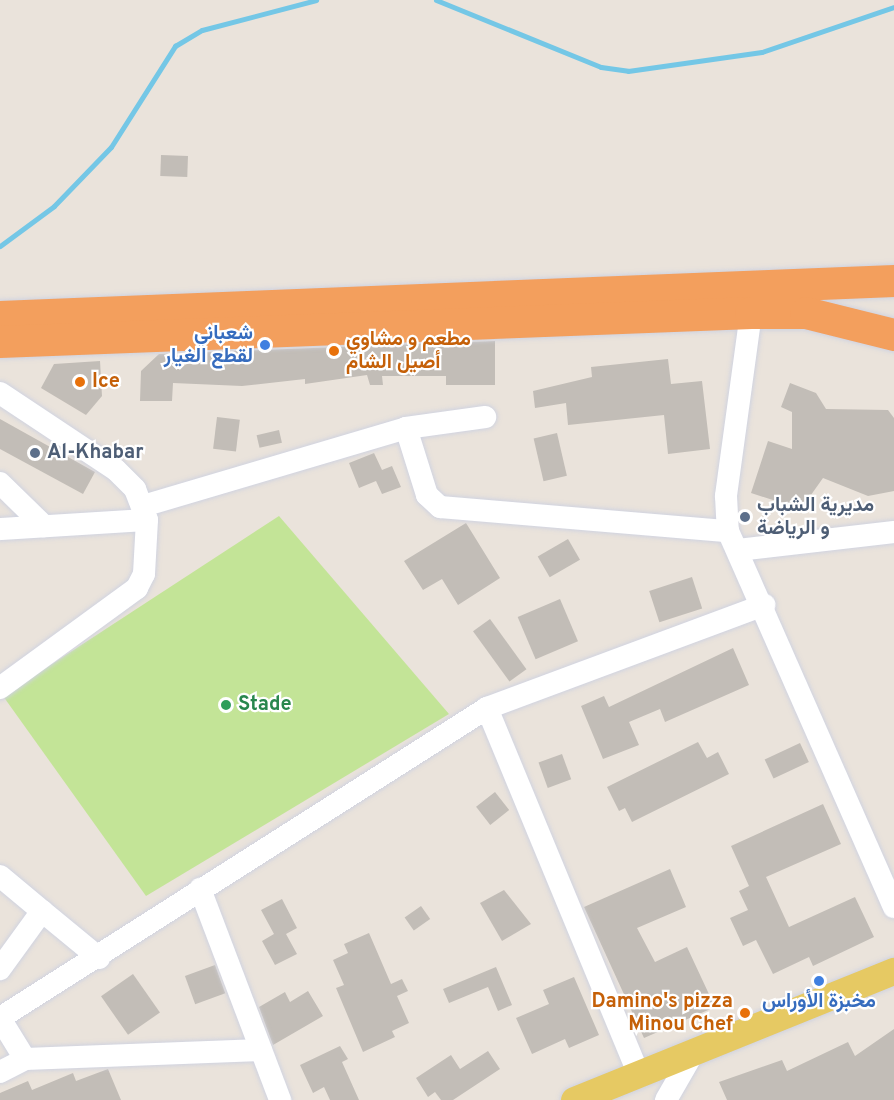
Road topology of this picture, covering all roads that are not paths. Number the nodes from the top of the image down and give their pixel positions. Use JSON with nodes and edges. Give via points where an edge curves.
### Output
{"nodes":[{"id":1,"x":894,"y":281,"type":"edge"},
{"id":2,"x":751,"y":313,"type":"junction"},
{"id":3,"x":0,"y":317,"type":"edge"},
{"id":4,"x":894,"y":335,"type":"edge"},
{"id":5,"x":0,"y":342,"type":"edge"},
{"id":6,"x":0,"y":393,"type":"edge"},
{"id":7,"x":485,"y":417,"type":"dead end"},
{"id":8,"x":406,"y":428,"type":"junction"},
{"id":9,"x":0,"y":483,"type":"edge"},
{"id":10,"x":145,"y":513,"type":"junction"},
{"id":11,"x":44,"y":526,"type":"junction"},
{"id":12,"x":0,"y":529,"type":"edge"},
{"id":13,"x":894,"y":532,"type":"edge"},
{"id":14,"x":733,"y":541,"type":"junction"},
{"id":15,"x":764,"y":605,"type":"junction"},
{"id":16,"x":0,"y":687,"type":"edge"},
{"id":17,"x":487,"y":708,"type":"junction"},
{"id":18,"x":0,"y":876,"type":"edge"},
{"id":19,"x":200,"y":889,"type":"junction"},
{"id":20,"x":894,"y":907,"type":"edge"},
{"id":21,"x":42,"y":911,"type":"junction"},
{"id":22,"x":99,"y":958,"type":"junction"},
{"id":23,"x":0,"y":969,"type":"edge"},
{"id":24,"x":894,"y":971,"type":"edge"},
{"id":25,"x":1,"y":1019,"type":"edge"},
{"id":26,"x":261,"y":1050,"type":"junction"},
{"id":27,"x":693,"y":1053,"type":"junction"},
{"id":28,"x":25,"y":1059,"type":"junction"},
{"id":29,"x":0,"y":1072,"type":"edge"},
{"id":30,"x":639,"y":1075,"type":"junction"},
{"id":31,"x":280,"y":1100,"type":"edge"},
{"id":32,"x":574,"y":1100,"type":"edge"},
{"id":33,"x":666,"y":1100,"type":"edge"}],
"edges":[{"from":1,"to":3,"type":"highway"},
{"from":2,"to":4,"type":"highway","via":[[806,313]]},
{"from":2,"to":5,"type":"highway"},
{"from":2,"to":14,"type":"street","via":[[726,496]]},
{"from":6,"to":10,"type":"street","via":[[116,470]]},
{"from":7,"to":8,"type":"street"},
{"from":8,"to":10,"type":"street"},
{"from":8,"to":14,"type":"street","via":[[427,495],[440,507]]},
{"from":9,"to":11,"type":"street"},
{"from":10,"to":11,"type":"street"},
{"from":10,"to":16,"type":"street","via":[[144,574],[137,588]]},
{"from":11,"to":12,"type":"street"},
{"from":13,"to":14,"type":"street"},
{"from":14,"to":15,"type":"street"},
{"from":15,"to":17,"type":"street"},
{"from":15,"to":20,"type":"street"},
{"from":17,"to":19,"type":"street"},
{"from":17,"to":30,"type":"street"},
{"from":18,"to":21,"type":"street"},
{"from":19,"to":22,"type":"street"},
{"from":19,"to":26,"type":"street"},
{"from":21,"to":22,"type":"street"},
{"from":21,"to":23,"type":"street"},
{"from":22,"to":25,"type":"street"},
{"from":24,"to":27,"type":"main road"},
{"from":25,"to":28,"type":"street"},
{"from":26,"to":28,"type":"street"},
{"from":26,"to":31,"type":"street"},
{"from":27,"to":30,"type":"main road"},
{"from":27,"to":33,"type":"street"},
{"from":28,"to":29,"type":"street"},
{"from":30,"to":32,"type":"main road"}]}
